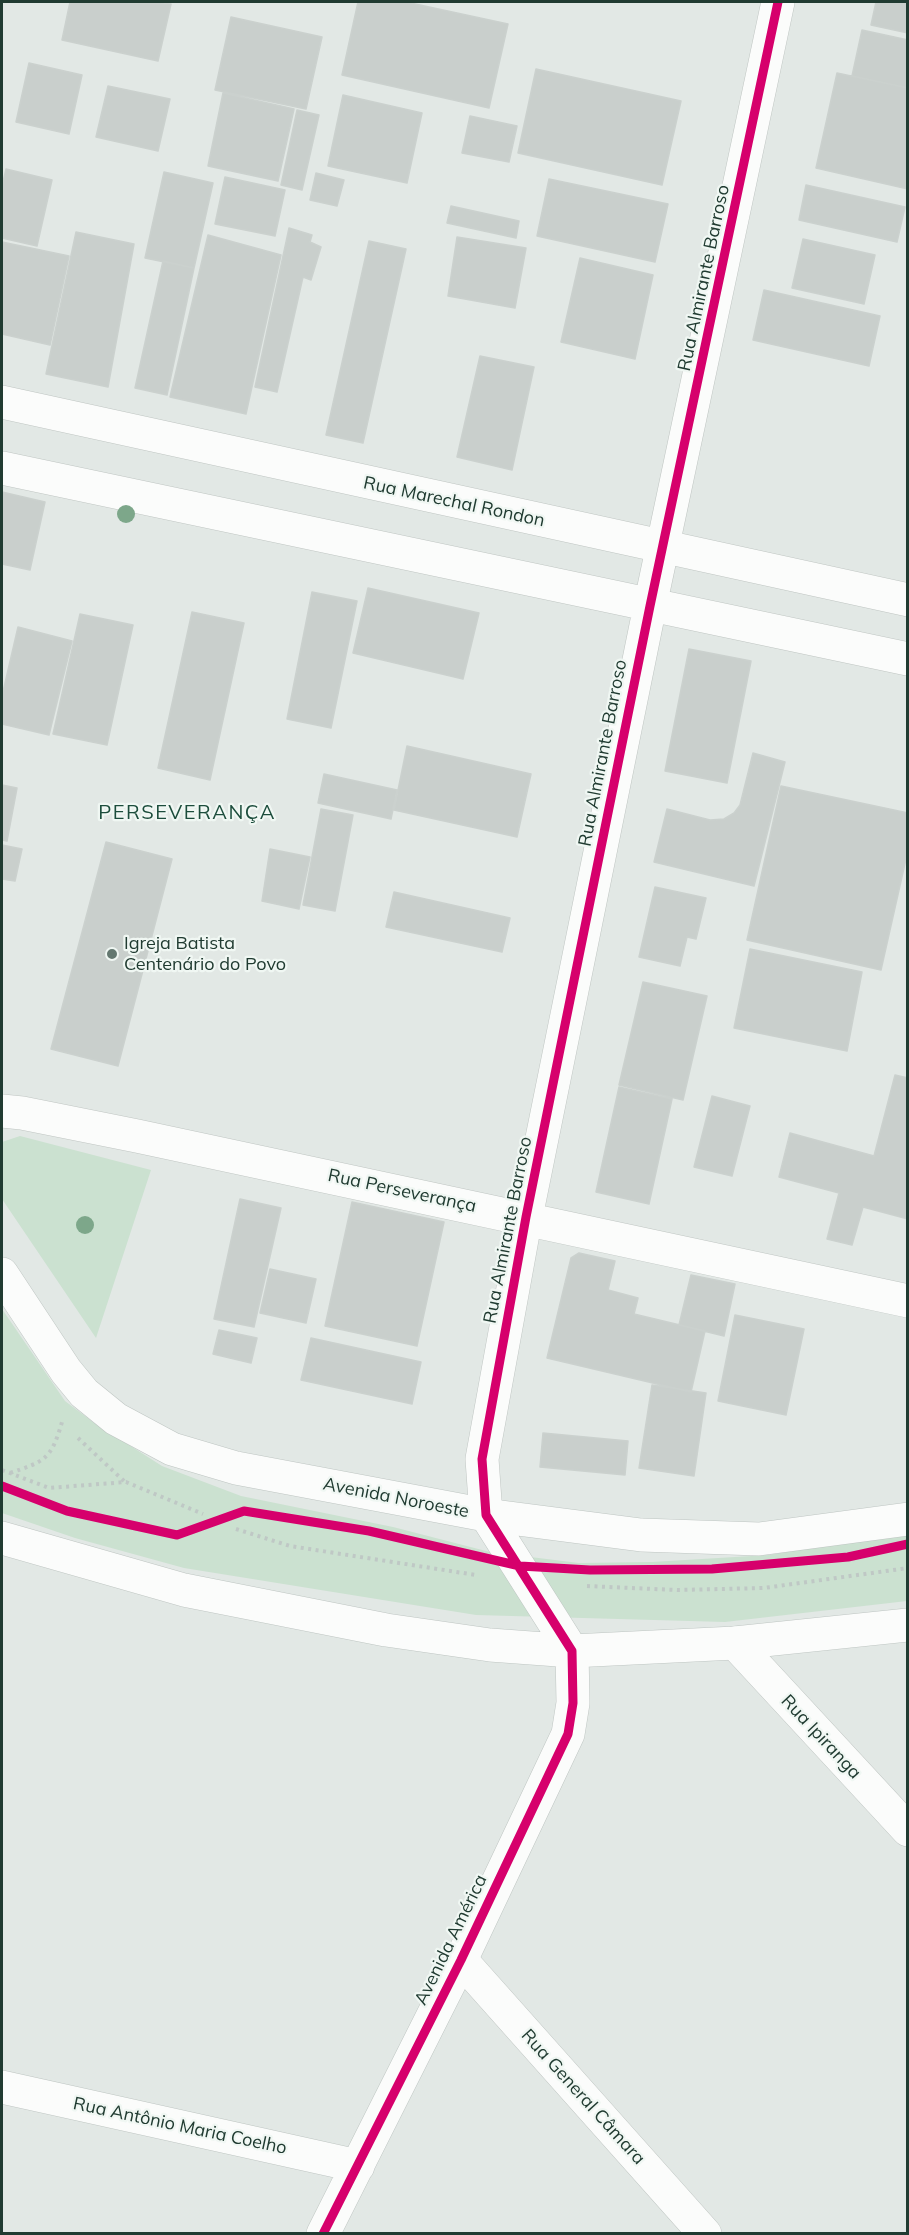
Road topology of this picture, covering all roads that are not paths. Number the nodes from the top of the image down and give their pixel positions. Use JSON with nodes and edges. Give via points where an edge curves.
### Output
{"nodes":[{"id":1,"x":778,"y":2,"type":"edge"},
{"id":2,"x":2,"y":402,"type":"edge"},
{"id":3,"x":2,"y":468,"type":"edge"},
{"id":4,"x":664,"y":547,"type":"junction"},
{"id":5,"x":908,"y":600,"type":"edge"},
{"id":6,"x":650,"y":606,"type":"junction"},
{"id":7,"x":908,"y":659,"type":"edge"},
{"id":8,"x":2,"y":1111,"type":"edge"},
{"id":9,"x":526,"y":1217,"type":"junction"},
{"id":10,"x":2,"y":1274,"type":"edge"},
{"id":11,"x":908,"y":1301,"type":"edge"},
{"id":12,"x":486,"y":1515,"type":"junction"},
{"id":13,"x":908,"y":1519,"type":"edge"},
{"id":14,"x":2,"y":1538,"type":"edge"},
{"id":15,"x":908,"y":1625,"type":"edge"},
{"id":16,"x":735,"y":1643,"type":"junction"},
{"id":17,"x":572,"y":1651,"type":"junction"},
{"id":18,"x":908,"y":1830,"type":"edge"},
{"id":19,"x":461,"y":1960,"type":"junction"},
{"id":20,"x":2,"y":2087,"type":"edge"},
{"id":21,"x":358,"y":2166,"type":"junction"},
{"id":22,"x":322,"y":2234,"type":"edge"},
{"id":23,"x":705,"y":2234,"type":"edge"}],
"edges":[{"from":1,"to":4,"type":"street","name":"Rua Almirante Barroso"},
{"from":2,"to":4,"type":"street","name":"Rua Marechal Rondon"},
{"from":3,"to":6,"type":"street"},
{"from":4,"to":5,"type":"street","name":"Rua Marechal Rondon"},
{"from":4,"to":6,"type":"street","name":"Rua Almirante Barroso"},
{"from":6,"to":7,"type":"street"},
{"from":6,"to":9,"type":"street","name":"Rua Almirante Barroso"},
{"from":8,"to":9,"type":"street","name":"Rua Perseverança"},
{"from":9,"to":11,"type":"street","name":"Rua Perseverança"},
{"from":9,"to":12,"type":"street","name":"Rua Almirante Barroso","via":[[482,1459]]},
{"from":10,"to":12,"type":"street","name":"Avenida Noroeste","via":[[84,1393],[116,1419],[172,1449],[236,1468]]},
{"from":12,"to":13,"type":"street","name":"Avenida Noroeste","via":[[641,1535],[759,1539]]},
{"from":12,"to":17,"type":"street"},
{"from":14,"to":17,"type":"street","via":[[184,1590],[274,1608],[386,1630]]},
{"from":15,"to":16,"type":"street"},
{"from":16,"to":17,"type":"street"},
{"from":16,"to":18,"type":"street","name":"Rua Ipiranga"},
{"from":17,"to":19,"type":"street","name":"Avenida América","via":[[573,1703],[568,1734]]},
{"from":19,"to":21,"type":"street","name":"Avenida América"},
{"from":19,"to":23,"type":"street","name":"Rua General Câmara"},
{"from":20,"to":21,"type":"street","name":"Rua Antônio Maria Coelho"},
{"from":21,"to":22,"type":"street","name":"Avenida América"}]}
